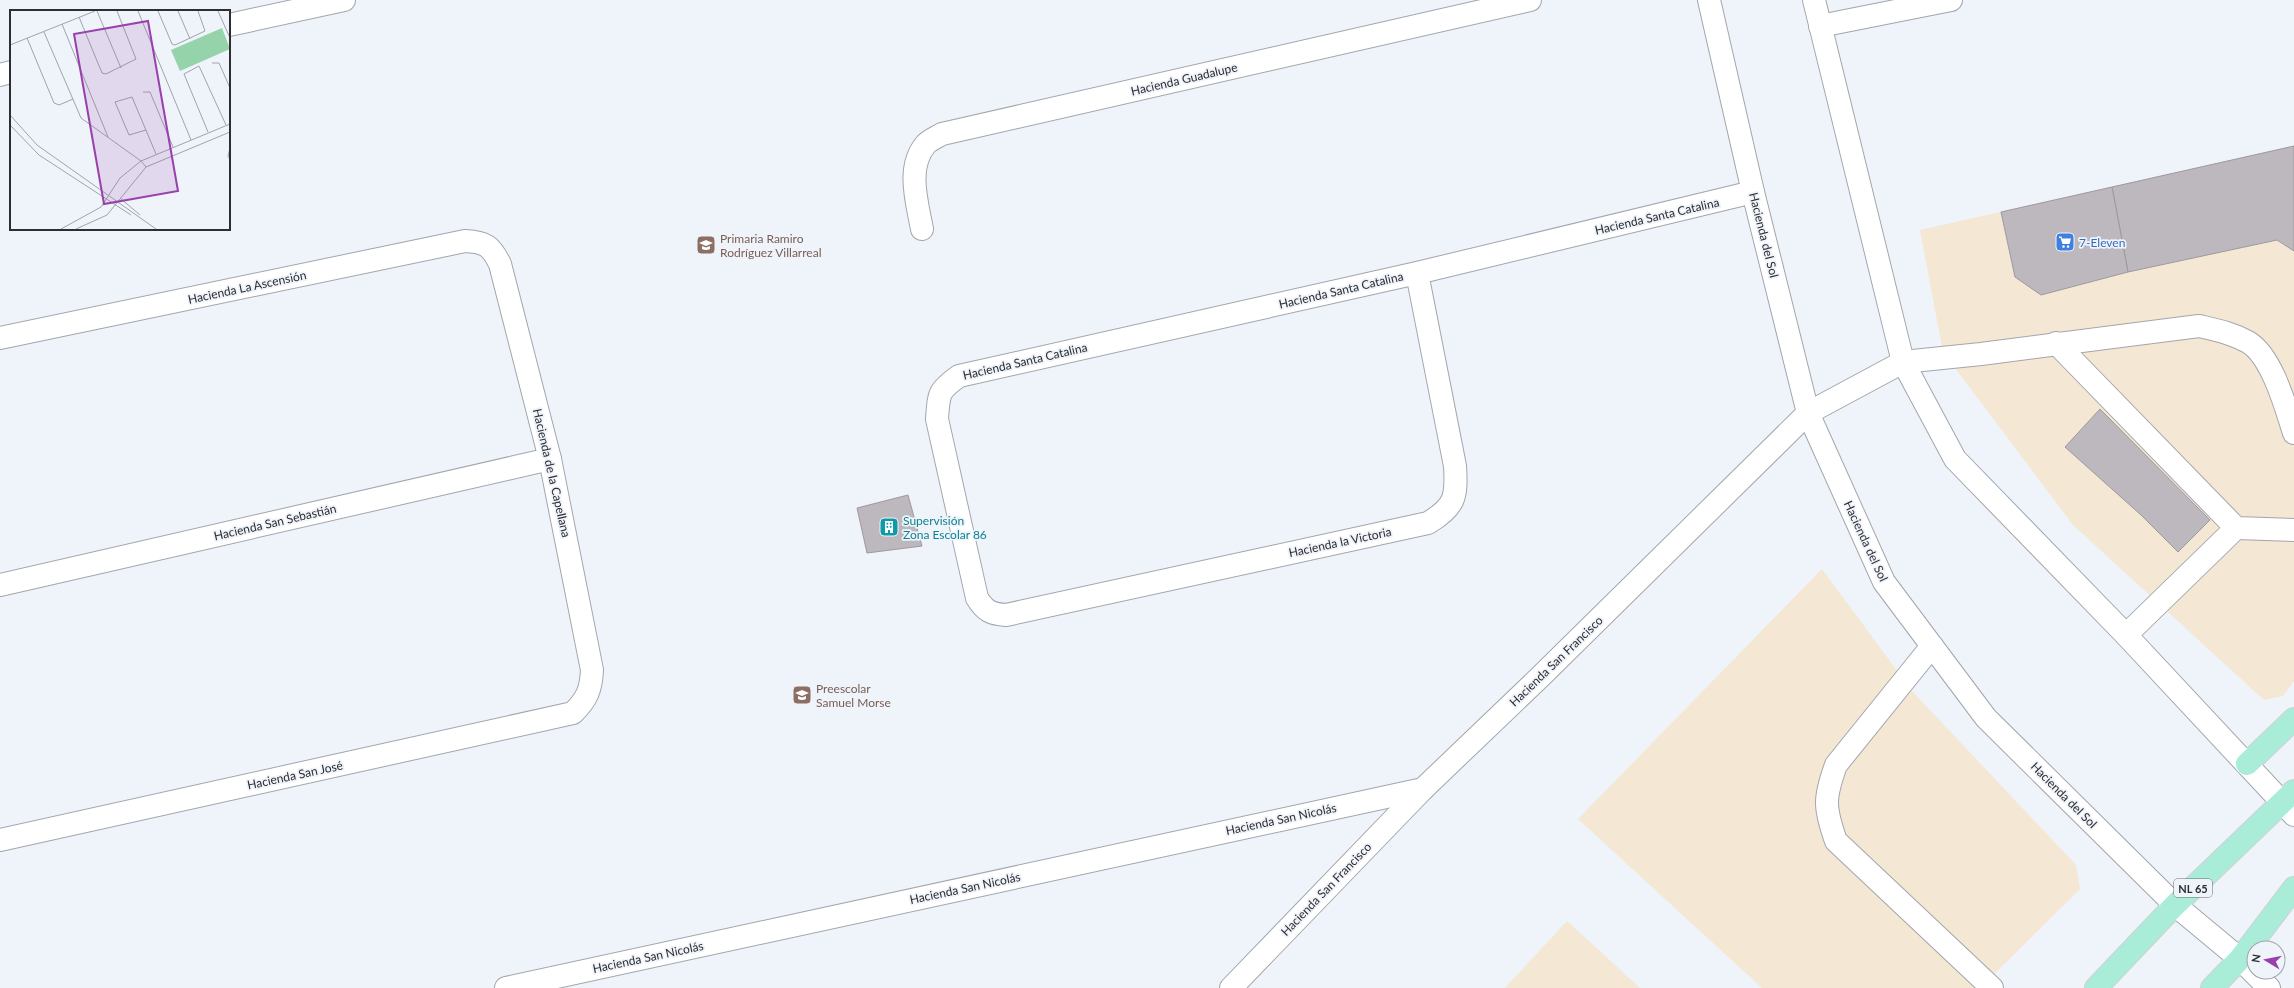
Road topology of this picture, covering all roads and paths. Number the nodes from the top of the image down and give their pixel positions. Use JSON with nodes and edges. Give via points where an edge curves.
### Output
{"nodes":[{"id":1,"x":344,"y":0,"type":"edge"},
{"id":2,"x":1530,"y":0,"type":"edge"},
{"id":3,"x":1709,"y":0,"type":"edge"},
{"id":4,"x":1814,"y":0,"type":"edge"},
{"id":5,"x":1951,"y":0,"type":"edge"},
{"id":6,"x":230,"y":25,"type":"edge"},
{"id":7,"x":1820,"y":26,"type":"junction"},
{"id":8,"x":10,"y":72,"type":"edge"},
{"id":9,"x":0,"y":75,"type":"edge"},
{"id":10,"x":1753,"y":192,"type":"junction"},
{"id":11,"x":922,"y":229,"type":"dead end"},
{"id":12,"x":492,"y":248,"type":"joint"},
{"id":13,"x":1417,"y":273,"type":"junction"},
{"id":14,"x":0,"y":338,"type":"edge"},
{"id":15,"x":2056,"y":343,"type":"junction"},
{"id":16,"x":1903,"y":362,"type":"junction"},
{"id":17,"x":1808,"y":413,"type":"junction"},
{"id":18,"x":2294,"y":434,"type":"edge"},
{"id":19,"x":550,"y":459,"type":"junction"},
{"id":20,"x":2236,"y":528,"type":"junction"},
{"id":21,"x":2294,"y":530,"type":"edge"},
{"id":22,"x":0,"y":585,"type":"edge"},
{"id":23,"x":992,"y":614,"type":"joint"},
{"id":24,"x":2126,"y":635,"type":"junction"},
{"id":25,"x":1932,"y":646,"type":"junction"},
{"id":26,"x":585,"y":701,"type":"joint"},
{"id":27,"x":2294,"y":719,"type":"edge"},
{"id":28,"x":2247,"y":764,"type":"junction"},
{"id":29,"x":1423,"y":789,"type":"junction"},
{"id":30,"x":2290,"y":802,"type":"edge"},
{"id":31,"x":0,"y":840,"type":"edge"},
{"id":32,"x":2294,"y":888,"type":"edge"},
{"id":33,"x":2175,"y":905,"type":"junction"},
{"id":34,"x":2240,"y":959,"type":"junction"},
{"id":35,"x":506,"y":988,"type":"edge"},
{"id":36,"x":1231,"y":988,"type":"edge"},
{"id":37,"x":1992,"y":988,"type":"edge"},
{"id":38,"x":2096,"y":988,"type":"edge"},
{"id":39,"x":2212,"y":988,"type":"edge"},
{"id":40,"x":2269,"y":988,"type":"edge"}],
"edges":[{"from":1,"to":6,"type":"street"},
{"from":2,"to":11,"type":"street","name":"Hacienda Guadalupe","via":[[942,134],[926,143],[917,160],[914,185]]},
{"from":3,"to":10,"type":"street","name":"Hacienda del Sol"},
{"from":4,"to":7,"type":"street"},
{"from":5,"to":7,"type":"street"},
{"from":7,"to":16,"type":"street"},
{"from":8,"to":9,"type":"street"},
{"from":10,"to":13,"type":"street","name":"Hacienda Santa Catalina"},
{"from":10,"to":17,"type":"street","name":"Hacienda del Sol"},
{"from":12,"to":14,"type":"street","name":"Hacienda La Ascensión","via":[[479,241],[465,241]]},
{"from":12,"to":19,"type":"street","name":"Hacienda de la Capellana","via":[[500,264]]},
{"from":13,"to":23,"type":"street","name":"Hacienda la Victoria","via":[[1455,466],[1457,490],[1446,513],[1428,523],[1006,615]]},
{"from":13,"to":23,"type":"street","name":"Hacienda Santa Catalina","via":[[960,376],[943,387],[938,398],[938,419],[977,598]]},
{"from":15,"to":16,"type":"street"},
{"from":15,"to":18,"type":"street","via":[[2199,326],[2225,332],[2249,343],[2267,364],[2282,394]]},
{"from":15,"to":20,"type":"street"},
{"from":16,"to":17,"type":"street","name":"Hacienda San Francisco"},
{"from":16,"to":24,"type":"street","via":[[1955,459]]},
{"from":17,"to":25,"type":"street","name":"Hacienda del Sol","via":[[1884,582]]},
{"from":17,"to":29,"type":"street","name":"Hacienda San Francisco"},
{"from":19,"to":22,"type":"street","name":"Hacienda San Sebastián"},
{"from":19,"to":26,"type":"street","name":"Hacienda de la Capellana","via":[[592,670],[591,688]]},
{"from":20,"to":21,"type":"street"},
{"from":20,"to":24,"type":"street"},
{"from":24,"to":28,"type":"street"},
{"from":25,"to":33,"type":"street","name":"Hacienda del Sol","via":[[1986,718]]},
{"from":25,"to":37,"type":"street","via":[[1836,765],[1828,787],[1826,813],[1836,841]]},
{"from":26,"to":31,"type":"street","name":"Hacienda San José","via":[[573,713]]},
{"from":27,"to":28,"type":"main road"},
{"from":28,"to":30,"type":"street"},
{"from":29,"to":35,"type":"street","name":"Hacienda San Nicolás"},
{"from":29,"to":36,"type":"street","name":"Hacienda San Francisco"},
{"from":30,"to":33,"type":"main road","number":"NL 65"},
{"from":32,"to":34,"type":"main road"},
{"from":33,"to":34,"type":"street","name":"Hacienda del Sol"},
{"from":33,"to":38,"type":"main road","number":"NL 65"},
{"from":34,"to":39,"type":"main road"},
{"from":34,"to":40,"type":"street","name":"Hacienda del Sol"}]}
